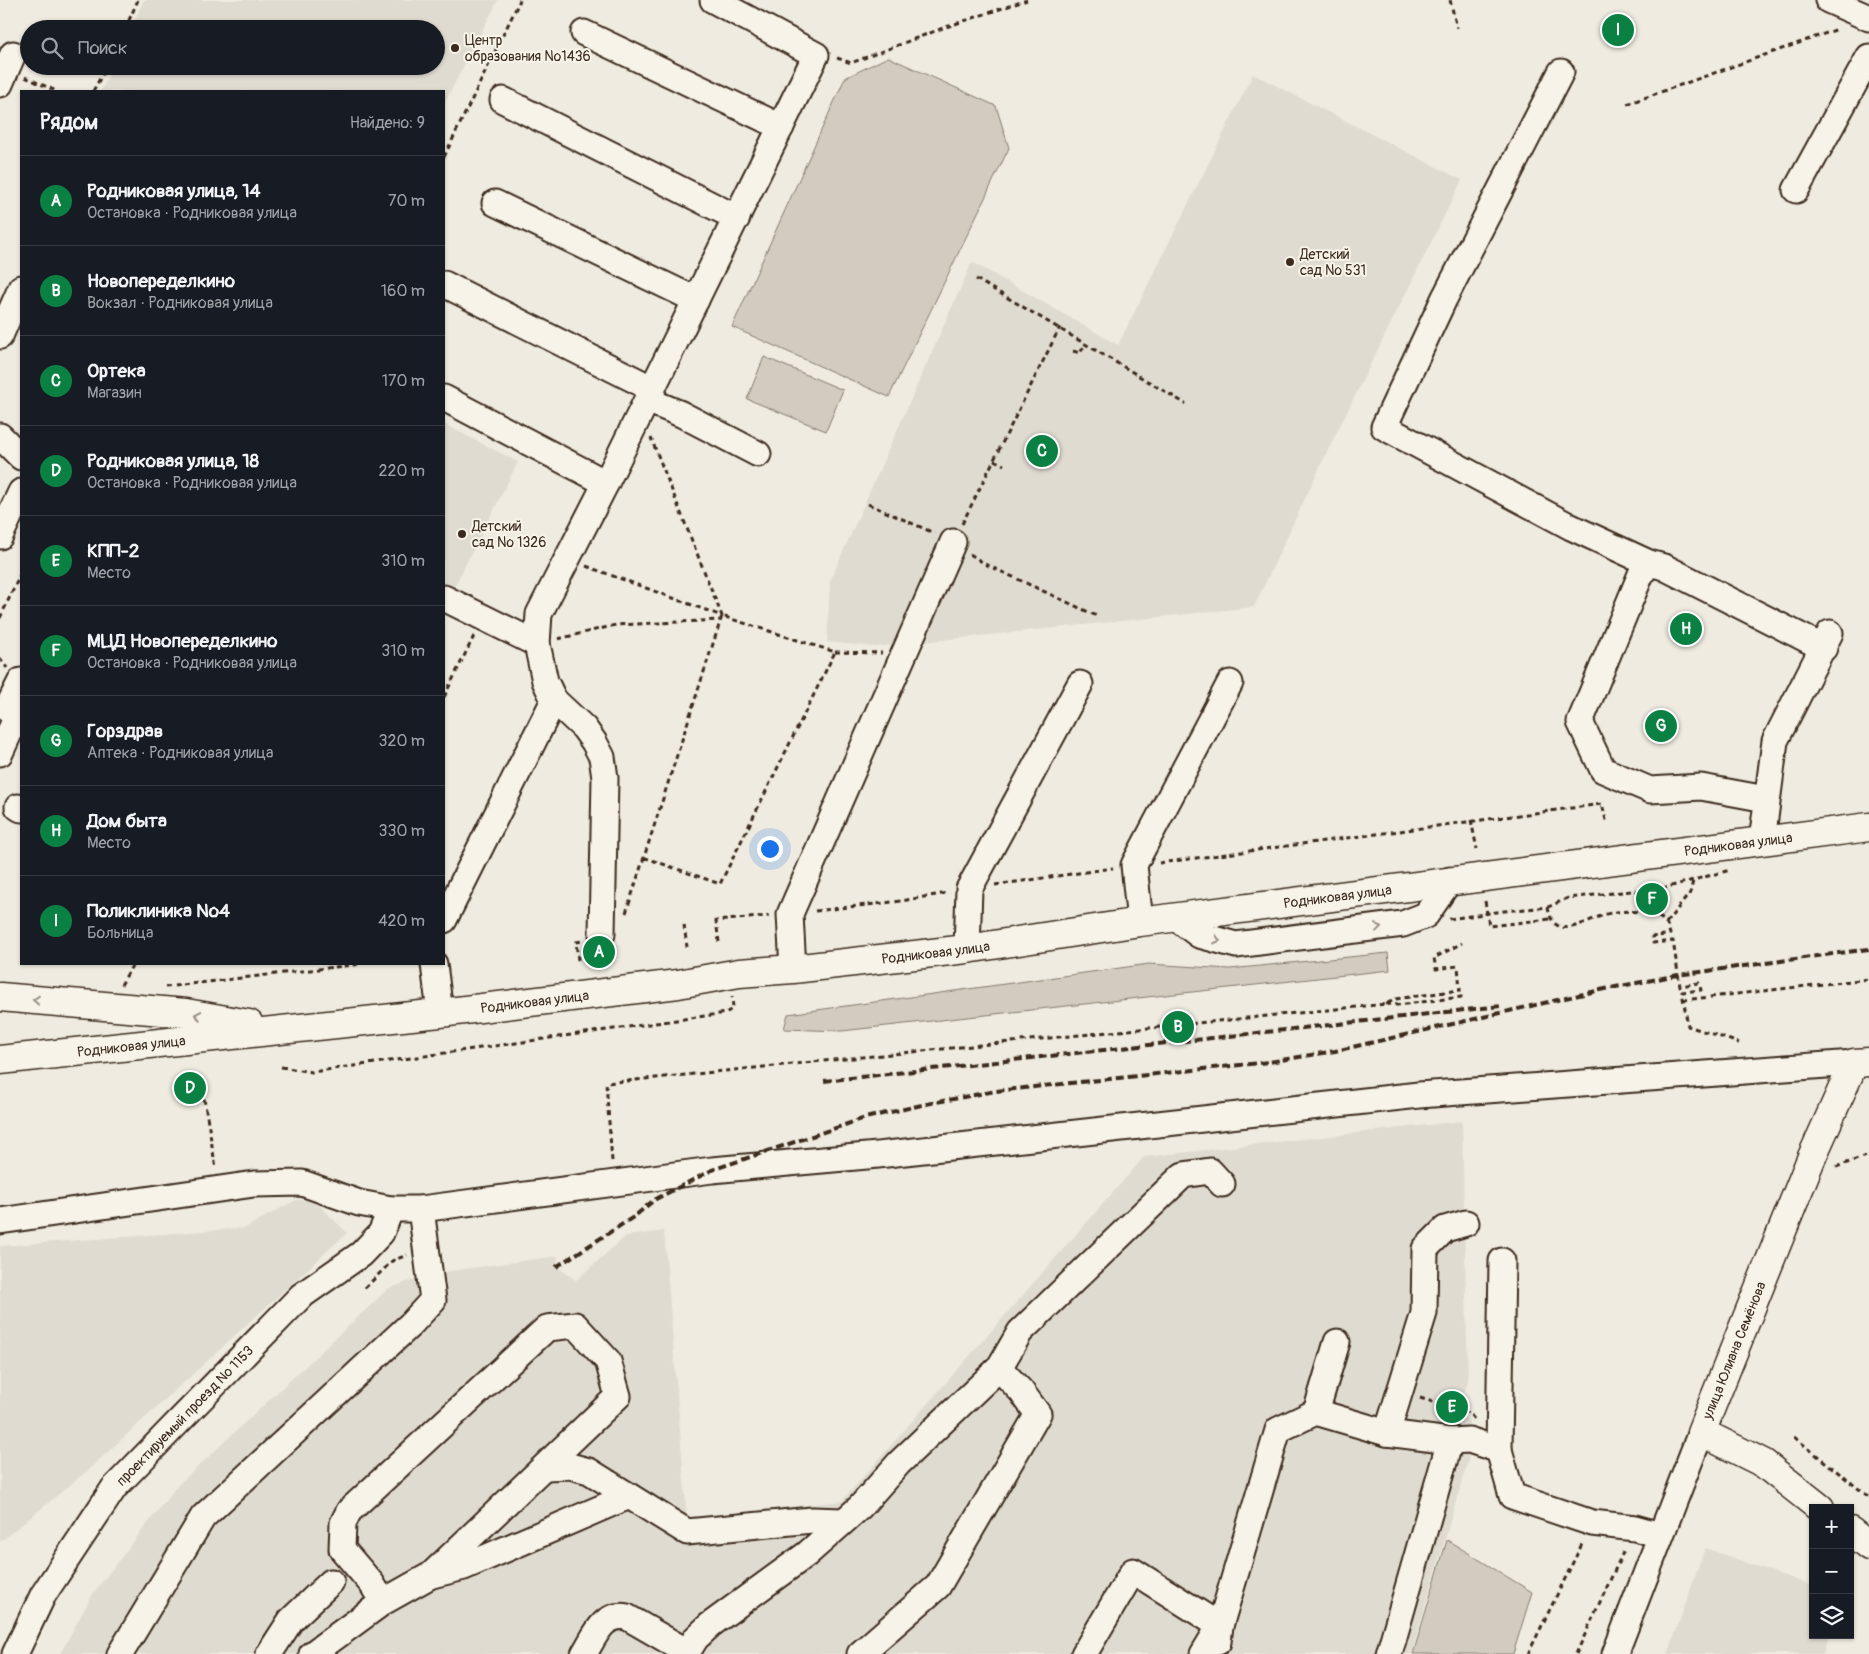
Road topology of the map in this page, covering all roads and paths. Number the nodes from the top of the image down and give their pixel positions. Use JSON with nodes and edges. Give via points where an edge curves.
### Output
{"nodes":[{"id":1,"x":138,"y":0,"type":"edge"},
{"id":2,"x":520,"y":0,"type":"edge"},
{"id":3,"x":713,"y":0,"type":"edge"},
{"id":4,"x":1027,"y":0,"type":"edge"},
{"id":5,"x":1450,"y":0,"type":"edge"},
{"id":6,"x":1828,"y":0,"type":"edge"},
{"id":7,"x":1869,"y":18,"type":"edge"},
{"id":8,"x":129,"y":20,"type":"edge"},
{"id":9,"x":1457,"y":28,"type":"dead end"},
{"id":10,"x":584,"y":33,"type":"dead end"},
{"id":11,"x":816,"y":55,"type":"junction"},
{"id":12,"x":1869,"y":57,"type":"edge"},
{"id":13,"x":7,"y":69,"type":"edge"},
{"id":14,"x":1561,"y":72,"type":"dead end"},
{"id":15,"x":20,"y":75,"type":"edge"},
{"id":16,"x":20,"y":75,"type":"edge"},
{"id":17,"x":102,"y":75,"type":"edge"},
{"id":18,"x":54,"y":90,"type":"edge"},
{"id":19,"x":94,"y":90,"type":"edge"},
{"id":20,"x":503,"y":100,"type":"dead end"},
{"id":21,"x":1626,"y":104,"type":"dead end"},
{"id":22,"x":781,"y":127,"type":"junction"},
{"id":23,"x":445,"y":155,"type":"edge"},
{"id":24,"x":1796,"y":190,"type":"dead end"},
{"id":25,"x":495,"y":203,"type":"dead end"},
{"id":26,"x":737,"y":218,"type":"junction"},
{"id":27,"x":976,"y":279,"type":"dead end"},
{"id":28,"x":445,"y":285,"type":"edge"},
{"id":29,"x":20,"y":290,"type":"edge"},
{"id":30,"x":696,"y":300,"type":"junction"},
{"id":31,"x":1060,"y":327,"type":"junction"},
{"id":32,"x":0,"y":336,"type":"edge"},
{"id":33,"x":1086,"y":343,"type":"junction"},
{"id":34,"x":1074,"y":351,"type":"dead end"},
{"id":35,"x":650,"y":395,"type":"junction"},
{"id":36,"x":445,"y":399,"type":"edge"},
{"id":37,"x":1186,"y":404,"type":"dead end"},
{"id":38,"x":0,"y":436,"type":"edge"},
{"id":39,"x":758,"y":454,"type":"dead end"},
{"id":40,"x":20,"y":456,"type":"edge"},
{"id":41,"x":994,"y":460,"type":"junction"},
{"id":42,"x":1004,"y":465,"type":"dead end"},
{"id":43,"x":606,"y":483,"type":"junction"},
{"id":44,"x":20,"y":494,"type":"edge"},
{"id":45,"x":868,"y":504,"type":"dead end"},
{"id":46,"x":0,"y":536,"type":"edge"},
{"id":47,"x":953,"y":542,"type":"junction"},
{"id":48,"x":567,"y":559,"type":"junction"},
{"id":49,"x":1648,"y":563,"type":"junction"},
{"id":50,"x":20,"y":575,"type":"edge"},
{"id":51,"x":445,"y":598,"type":"edge"},
{"id":52,"x":722,"y":616,"type":"junction"},
{"id":53,"x":1097,"y":616,"type":"dead end"},
{"id":54,"x":483,"y":617,"type":"junction"},
{"id":55,"x":0,"y":618,"type":"edge"},
{"id":56,"x":721,"y":620,"type":"junction"},
{"id":57,"x":537,"y":644,"type":"junction"},
{"id":58,"x":907,"y":649,"type":"junction"},
{"id":59,"x":835,"y":652,"type":"junction"},
{"id":60,"x":20,"y":683,"type":"edge"},
{"id":61,"x":1230,"y":683,"type":"dead end"},
{"id":62,"x":1080,"y":684,"type":"dead end"},
{"id":63,"x":445,"y":694,"type":"edge"},
{"id":64,"x":554,"y":700,"type":"junction"},
{"id":65,"x":12,"y":711,"type":"edge"},
{"id":66,"x":0,"y":753,"type":"edge"},
{"id":67,"x":1766,"y":799,"type":"junction"},
{"id":68,"x":1471,"y":820,"type":"junction"},
{"id":69,"x":1607,"y":824,"type":"dead end"},
{"id":70,"x":1869,"y":827,"type":"edge"},
{"id":71,"x":1762,"y":841,"type":"junction"},
{"id":72,"x":1477,"y":849,"type":"dead end"},
{"id":73,"x":643,"y":857,"type":"junction"},
{"id":74,"x":1134,"y":865,"type":"junction"},
{"id":75,"x":1737,"y":869,"type":"dead end"},
{"id":76,"x":1450,"y":880,"type":"junction"},
{"id":77,"x":1693,"y":881,"type":"junction"},
{"id":78,"x":968,"y":889,"type":"junction"},
{"id":79,"x":1485,"y":900,"type":"dead end"},
{"id":80,"x":1548,"y":907,"type":"junction"},
{"id":81,"x":790,"y":914,"type":"junction"},
{"id":82,"x":1487,"y":914,"type":"junction"},
{"id":83,"x":624,"y":917,"type":"dead end"},
{"id":84,"x":1176,"y":917,"type":"junction"},
{"id":85,"x":445,"y":918,"type":"edge"},
{"id":86,"x":1550,"y":919,"type":"junction"},
{"id":87,"x":1441,"y":921,"type":"dead end"},
{"id":88,"x":1140,"y":922,"type":"junction"},
{"id":89,"x":1666,"y":924,"type":"junction"},
{"id":90,"x":684,"y":926,"type":"dead end"},
{"id":91,"x":602,"y":934,"type":"dead end"},
{"id":92,"x":719,"y":942,"type":"dead end"},
{"id":93,"x":1462,"y":943,"type":"dead end"},
{"id":94,"x":687,"y":946,"type":"dead end"},
{"id":95,"x":967,"y":949,"type":"junction"},
{"id":96,"x":132,"y":965,"type":"edge"},
{"id":97,"x":352,"y":965,"type":"edge"},
{"id":98,"x":430,"y":966,"type":"edge"},
{"id":99,"x":793,"y":969,"type":"junction"},
{"id":100,"x":1869,"y":979,"type":"edge"},
{"id":101,"x":157,"y":988,"type":"dead end"},
{"id":102,"x":1460,"y":990,"type":"junction"},
{"id":103,"x":117,"y":992,"type":"dead end"},
{"id":104,"x":731,"y":994,"type":"dead end"},
{"id":105,"x":0,"y":997,"type":"edge"},
{"id":106,"x":1684,"y":1000,"type":"junction"},
{"id":107,"x":1386,"y":1004,"type":"junction"},
{"id":108,"x":440,"y":1013,"type":"junction"},
{"id":109,"x":280,"y":1030,"type":"junction"},
{"id":110,"x":1740,"y":1043,"type":"dead end"},
{"id":111,"x":0,"y":1060,"type":"edge"},
{"id":112,"x":1861,"y":1062,"type":"edge"},
{"id":113,"x":281,"y":1067,"type":"dead end"},
{"id":114,"x":201,"y":1081,"type":"dead end"},
{"id":115,"x":1869,"y":1155,"type":"edge"},
{"id":116,"x":612,"y":1161,"type":"dead end"},
{"id":117,"x":1836,"y":1166,"type":"dead end"},
{"id":118,"x":218,"y":1177,"type":"dead end"},
{"id":119,"x":1222,"y":1184,"type":"dead end"},
{"id":120,"x":391,"y":1209,"type":"junction"},
{"id":121,"x":421,"y":1209,"type":"junction"},
{"id":122,"x":0,"y":1221,"type":"edge"},
{"id":123,"x":1466,"y":1223,"type":"dead end"},
{"id":124,"x":412,"y":1254,"type":"dead end"},
{"id":125,"x":1502,"y":1261,"type":"dead end"},
{"id":126,"x":365,"y":1288,"type":"dead end"},
{"id":127,"x":1337,"y":1342,"type":"dead end"},
{"id":128,"x":999,"y":1368,"type":"junction"},
{"id":129,"x":1399,"y":1392,"type":"junction"},
{"id":130,"x":1316,"y":1412,"type":"junction"},
{"id":131,"x":1702,"y":1432,"type":"junction"},
{"id":132,"x":1386,"y":1433,"type":"junction"},
{"id":133,"x":1465,"y":1434,"type":"junction"},
{"id":134,"x":1794,"y":1437,"type":"dead end"},
{"id":135,"x":1500,"y":1450,"type":"junction"},
{"id":136,"x":546,"y":1467,"type":"junction"},
{"id":137,"x":629,"y":1496,"type":"junction"},
{"id":138,"x":1869,"y":1497,"type":"edge"},
{"id":139,"x":1815,"y":1504,"type":"edge"},
{"id":140,"x":843,"y":1521,"type":"junction"},
{"id":141,"x":1592,"y":1523,"type":"junction"},
{"id":142,"x":1635,"y":1528,"type":"junction"},
{"id":143,"x":1660,"y":1535,"type":"junction"},
{"id":144,"x":431,"y":1575,"type":"junction"},
{"id":145,"x":331,"y":1582,"type":"dead end"},
{"id":146,"x":383,"y":1602,"type":"junction"},
{"id":147,"x":1220,"y":1626,"type":"junction"},
{"id":148,"x":686,"y":1652,"type":"edge"},
{"id":149,"x":15,"y":1654,"type":"edge"},
{"id":150,"x":120,"y":1654,"type":"edge"},
{"id":151,"x":269,"y":1654,"type":"edge"},
{"id":152,"x":312,"y":1654,"type":"edge"},
{"id":153,"x":584,"y":1654,"type":"edge"},
{"id":154,"x":860,"y":1654,"type":"edge"},
{"id":155,"x":1084,"y":1654,"type":"edge"},
{"id":156,"x":1203,"y":1654,"type":"edge"},
{"id":157,"x":1216,"y":1654,"type":"edge"},
{"id":158,"x":1389,"y":1654,"type":"edge"},
{"id":159,"x":1528,"y":1654,"type":"edge"},
{"id":160,"x":1576,"y":1654,"type":"edge"},
{"id":161,"x":1615,"y":1654,"type":"edge"}],
"edges":[{"from":1,"to":8,"type":"path"},
{"from":2,"to":23,"type":"path"},
{"from":3,"to":11,"type":"street"},
{"from":4,"to":11,"type":"path","via":[[942,28],[851,64],[820,50]]},
{"from":5,"to":9,"type":"path"},
{"from":6,"to":7,"type":"street"},
{"from":7,"to":21,"type":"path"},
{"from":10,"to":22,"type":"street"},
{"from":11,"to":22,"type":"street"},
{"from":12,"to":24,"type":"street"},
{"from":13,"to":16,"type":"path"},
{"from":14,"to":49,"type":"street","via":[[1444,299],[1384,427],[1571,527]]},
{"from":15,"to":18,"type":"path"},
{"from":17,"to":19,"type":"path"},
{"from":20,"to":26,"type":"street"},
{"from":22,"to":26,"type":"street"},
{"from":25,"to":30,"type":"street"},
{"from":26,"to":30,"type":"street"},
{"from":27,"to":31,"type":"path"},
{"from":28,"to":35,"type":"street"},
{"from":29,"to":32,"type":"street"},
{"from":30,"to":35,"type":"street"},
{"from":31,"to":33,"type":"path"},
{"from":31,"to":41,"type":"path"},
{"from":33,"to":34,"type":"path","via":[[1080,353]]},
{"from":33,"to":37,"type":"path"},
{"from":35,"to":39,"type":"street"},
{"from":35,"to":43,"type":"street"},
{"from":35,"to":52,"type":"path","via":[[648,431]]},
{"from":36,"to":43,"type":"street"},
{"from":38,"to":40,"type":"street"},
{"from":41,"to":42,"type":"path"},
{"from":41,"to":47,"type":"path"},
{"from":43,"to":48,"type":"street"},
{"from":44,"to":46,"type":"street"},
{"from":45,"to":47,"type":"path"},
{"from":47,"to":53,"type":"path","via":[[985,564]]},
{"from":47,"to":58,"type":"street"},
{"from":48,"to":52,"type":"path"},
{"from":48,"to":57,"type":"street","via":[[539,614]]},
{"from":49,"to":67,"type":"street","via":[[1664,566],[1827,640],[1775,741]]},
{"from":49,"to":67,"type":"street","via":[[1580,722],[1603,770],[1650,790],[1701,787]]},
{"from":50,"to":55,"type":"path"},
{"from":51,"to":54,"type":"street"},
{"from":52,"to":56,"type":"path"},
{"from":52,"to":59,"type":"path"},
{"from":54,"to":57,"type":"street"},
{"from":54,"to":63,"type":"path"},
{"from":56,"to":57,"type":"path","via":[[616,625]]},
{"from":56,"to":73,"type":"path"},
{"from":57,"to":64,"type":"street","via":[[545,681]]},
{"from":58,"to":59,"type":"path","via":[[872,654]]},
{"from":58,"to":81,"type":"street"},
{"from":59,"to":73,"type":"path","via":[[720,884]]},
{"from":60,"to":65,"type":"street"},
{"from":61,"to":74,"type":"street"},
{"from":62,"to":78,"type":"street"},
{"from":64,"to":85,"type":"street"},
{"from":64,"to":91,"type":"street","via":[[584,728],[602,757],[605,778]]},
{"from":65,"to":66,"type":"street"},
{"from":67,"to":71,"type":"street"},
{"from":68,"to":69,"type":"path","via":[[1602,804]]},
{"from":68,"to":72,"type":"path"},
{"from":68,"to":74,"type":"path"},
{"from":70,"to":71,"type":"main road","name":"Родниковая улица"},
{"from":71,"to":76,"type":"main road","name":"Родниковая улица"},
{"from":73,"to":83,"type":"path"},
{"from":74,"to":78,"type":"path"},
{"from":74,"to":88,"type":"street"},
{"from":75,"to":77,"type":"path"},
{"from":76,"to":84,"type":"main road","name":"Родниковая улица"},
{"from":84,"to":76,"type":"street","one_way":true,"via":[[1199,935],[1236,945],[1403,924],[1426,915]]},
{"from":77,"to":80,"type":"path","via":[[1668,887],[1568,898]]},
{"from":77,"to":89,"type":"path","via":[[1690,893]]},
{"from":78,"to":81,"type":"path","via":[[901,901]]},
{"from":78,"to":95,"type":"street"},
{"from":79,"to":82,"type":"path"},
{"from":80,"to":82,"type":"path"},
{"from":80,"to":86,"type":"path"},
{"from":81,"to":92,"type":"path","via":[[716,921]]},
{"from":81,"to":99,"type":"street"},
{"from":82,"to":86,"type":"path","via":[[1489,926]]},
{"from":82,"to":87,"type":"path"},
{"from":84,"to":88,"type":"main road","name":"Родниковая улица"},
{"from":86,"to":89,"type":"path","via":[[1566,928],[1610,913],[1644,912],[1661,918]]},
{"from":88,"to":95,"type":"main road","name":"Родниковая улица"},
{"from":89,"to":106,"type":"path","via":[[1670,934],[1652,937],[1653,943],[1673,941],[1680,986],[1699,983],[1700,990],[1682,992]]},
{"from":90,"to":94,"type":"path"},
{"from":93,"to":102,"type":"path","via":[[1434,958],[1436,969],[1458,966]]},
{"from":95,"to":99,"type":"main road","name":"Родниковая улица"},
{"from":96,"to":103,"type":"path"},
{"from":97,"to":101,"type":"path"},
{"from":98,"to":108,"type":"street"},
{"from":99,"to":108,"type":"main road","name":"Родниковая улица"},
{"from":100,"to":106,"type":"path"},
{"from":102,"to":107,"type":"path","via":[[1396,999]]},
{"from":102,"to":107,"type":"path","via":[[1461,996]]},
{"from":104,"to":113,"type":"path","via":[[733,1008],[726,1013],[312,1072]]},
{"from":109,"to":105,"type":"main road","one_way":true,"via":[[186,1013]]},
{"from":106,"to":110,"type":"path","via":[[1688,1026]]},
{"from":107,"to":116,"type":"path","via":[[606,1083]]},
{"from":108,"to":109,"type":"main road","name":"Родниковая улица"},
{"from":109,"to":111,"type":"main road","name":"Родниковая улица"},
{"from":112,"to":121,"type":"street","via":[[1420,1095],[888,1154],[712,1170]]},
{"from":112,"to":131,"type":"main road","name":"улица Юлиана Семёнова","via":[[1811,1159]]},
{"from":114,"to":118,"type":"path"},
{"from":115,"to":117,"type":"path"},
{"from":119,"to":128,"type":"street","via":[[1210,1171],[1183,1174],[1020,1332]]},
{"from":120,"to":121,"type":"street"},
{"from":120,"to":122,"type":"street","via":[[359,1203],[302,1183],[254,1184]]},
{"from":120,"to":149,"type":"street","name":"проектируемый проезд № 1153","via":[[380,1233],[361,1254],[301,1296],[114,1488],[43,1595]]},
{"from":121,"to":150,"type":"street","via":[[433,1300],[203,1517]]},
{"from":123,"to":129,"type":"street","via":[[1445,1229],[1425,1249],[1424,1314]]},
{"from":124,"to":126,"type":"path","via":[[392,1260]]},
{"from":125,"to":135,"type":"street"},
{"from":127,"to":130,"type":"street"},
{"from":128,"to":140,"type":"street"},
{"from":128,"to":154,"type":"street","via":[[1038,1414],[938,1586]]},
{"from":129,"to":132,"type":"street"},
{"from":129,"to":133,"type":"path","via":[[1469,1413]]},
{"from":130,"to":132,"type":"street"},
{"from":130,"to":147,"type":"street","via":[[1278,1430]]},
{"from":131,"to":139,"type":"main road","via":[[1763,1463]]},
{"from":131,"to":143,"type":"street","name":"улица Юлиана Семёнова"},
{"from":132,"to":133,"type":"street"},
{"from":133,"to":135,"type":"street"},
{"from":133,"to":158,"type":"street"},
{"from":134,"to":138,"type":"path"},
{"from":135,"to":141,"type":"street","via":[[1512,1496]]},
{"from":136,"to":137,"type":"street","via":[[570,1466],[589,1471]]},
{"from":136,"to":144,"type":"street"},
{"from":136,"to":146,"type":"street","via":[[618,1396],[608,1361],[575,1324],[547,1328],[349,1511],[343,1523],[342,1549]]},
{"from":137,"to":140,"type":"street","via":[[686,1532],[812,1520]]},
{"from":137,"to":144,"type":"street","via":[[464,1567]]},
{"from":140,"to":148,"type":"street","via":[[807,1554],[710,1625]]},
{"from":141,"to":142,"type":"street"},
{"from":141,"to":159,"type":"path"},
{"from":142,"to":143,"type":"street"},
{"from":142,"to":160,"type":"path"},
{"from":143,"to":161,"type":"street","name":"улица Юлиана Семёнова"},
{"from":144,"to":146,"type":"street"},
{"from":145,"to":151,"type":"street","via":[[291,1620]]},
{"from":146,"to":152,"type":"street"},
{"from":147,"to":155,"type":"street","via":[[1133,1571]]},
{"from":147,"to":156,"type":"street"},
{"from":147,"to":157,"type":"street"},
{"from":148,"to":153,"type":"street","via":[[627,1617],[617,1615],[600,1626]]}]}
